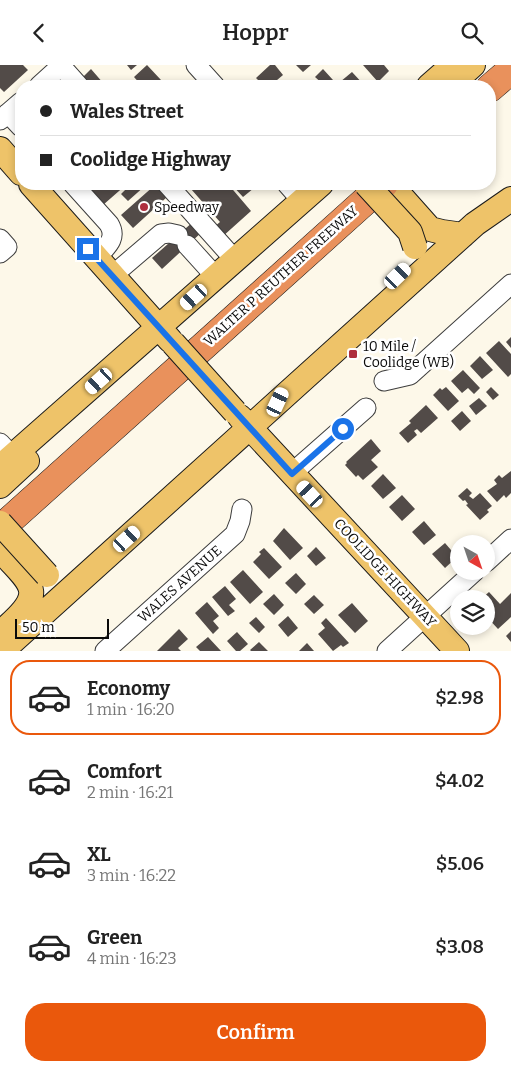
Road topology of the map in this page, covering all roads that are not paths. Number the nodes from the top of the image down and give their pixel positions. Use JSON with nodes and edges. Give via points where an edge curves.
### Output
{"nodes":[{"id":1,"x":196,"y":65,"type":"edge"},
{"id":2,"x":474,"y":65,"type":"edge"},
{"id":3,"x":511,"y":70,"type":"edge"},
{"id":4,"x":441,"y":75,"type":"edge"},
{"id":5,"x":42,"y":76,"type":"edge"},
{"id":6,"x":74,"y":80,"type":"edge"},
{"id":7,"x":210,"y":80,"type":"edge"},
{"id":8,"x":496,"y":83,"type":"edge"},
{"id":9,"x":0,"y":149,"type":"edge"},
{"id":10,"x":15,"y":166,"type":"edge"},
{"id":11,"x":35,"y":190,"type":"edge"},
{"id":12,"x":78,"y":190,"type":"edge"},
{"id":13,"x":172,"y":190,"type":"edge"},
{"id":14,"x":371,"y":190,"type":"edge"},
{"id":15,"x":377,"y":190,"type":"edge"},
{"id":16,"x":395,"y":190,"type":"edge"},
{"id":17,"x":294,"y":192,"type":"edge"},
{"id":18,"x":511,"y":199,"type":"edge"},
{"id":19,"x":464,"y":235,"type":"junction"},
{"id":20,"x":0,"y":239,"type":"edge"},
{"id":21,"x":0,"y":253,"type":"edge"},
{"id":22,"x":96,"y":258,"type":"junction"},
{"id":23,"x":235,"y":260,"type":"junction"},
{"id":24,"x":112,"y":275,"type":"junction"},
{"id":25,"x":216,"y":277,"type":"junction"},
{"id":26,"x":511,"y":284,"type":"edge"},
{"id":27,"x":166,"y":335,"type":"junction"},
{"id":28,"x":384,"y":381,"type":"dead end"},
{"id":29,"x":84,"y":394,"type":"junction"},
{"id":30,"x":278,"y":402,"type":"junction"},
{"id":31,"x":366,"y":409,"type":"dead end"},
{"id":32,"x":242,"y":420,"type":"junction"},
{"id":33,"x":4,"y":455,"type":"edge"},
{"id":34,"x":292,"y":474,"type":"junction"},
{"id":35,"x":0,"y":486,"type":"edge"},
{"id":36,"x":242,"y":509,"type":"dead end"},
{"id":37,"x":0,"y":523,"type":"edge"},
{"id":38,"x":0,"y":529,"type":"edge"},
{"id":39,"x":511,"y":539,"type":"edge"},
{"id":40,"x":0,"y":550,"type":"edge"},
{"id":41,"x":495,"y":554,"type":"edge"},
{"id":42,"x":465,"y":580,"type":"edge"},
{"id":43,"x":80,"y":581,"type":"junction"},
{"id":44,"x":426,"y":617,"type":"junction"},
{"id":45,"x":0,"y":634,"type":"edge"},
{"id":46,"x":2,"y":651,"type":"edge"},
{"id":47,"x":105,"y":651,"type":"edge"},
{"id":48,"x":387,"y":651,"type":"edge"},
{"id":49,"x":457,"y":651,"type":"edge"}],
"edges":[{"from":1,"to":7,"type":"street"},
{"from":2,"to":4,"type":"main road"},
{"from":3,"to":8,"type":"highway"},
{"from":5,"to":6,"type":"street","via":[[61,66]]},
{"from":9,"to":10,"type":"main road"},
{"from":11,"to":22,"type":"main road","name":"COOLIDGE HIGHWAY"},
{"from":12,"to":22,"type":"street","via":[[113,231],[112,238]]},
{"from":13,"to":23,"type":"street"},
{"from":14,"to":30,"type":"main road","bridge":true,"via":[[410,233],[415,255],[406,268],[293,370]]},
{"from":15,"to":38,"type":"highway","name":"WALTER P REUTHER FREEWAY"},
{"from":16,"to":19,"type":"main road","via":[[430,229]]},
{"from":17,"to":23,"type":"main road"},
{"from":18,"to":19,"type":"main road"},
{"from":19,"to":30,"type":"main road"},
{"from":20,"to":21,"type":"street","via":[[7,247]]},
{"from":22,"to":24,"type":"main road","name":"COOLIDGE HIGHWAY"},
{"from":23,"to":25,"type":"main road"},
{"from":24,"to":25,"type":"street","via":[[161,234],[169,233],[182,240]]},
{"from":24,"to":27,"type":"main road","name":"COOLIDGE HIGHWAY"},
{"from":25,"to":27,"type":"main road"},
{"from":26,"to":28,"type":"street","via":[[410,375]]},
{"from":27,"to":29,"type":"main road"},
{"from":27,"to":32,"type":"main road","name":"COOLIDGE HIGHWAY","bridge":true},
{"from":29,"to":33,"type":"main road"},
{"from":29,"to":35,"type":"main road","via":[[79,415]]},
{"from":30,"to":32,"type":"main road"},
{"from":31,"to":34,"type":"street"},
{"from":32,"to":34,"type":"main road","name":"COOLIDGE HIGHWAY"},
{"from":32,"to":43,"type":"main road"},
{"from":34,"to":44,"type":"main road","name":"COOLIDGE HIGHWAY"},
{"from":36,"to":47,"type":"street","name":"WALES AVENUE","via":[[235,534]]},
{"from":37,"to":43,"type":"main road","bridge":true,"via":[[47,575],[60,581]]},
{"from":39,"to":41,"type":"street"},
{"from":40,"to":45,"type":"main road","via":[[27,580],[31,591],[25,611]]},
{"from":42,"to":44,"type":"street"},
{"from":43,"to":46,"type":"main road"},
{"from":44,"to":48,"type":"street"},
{"from":44,"to":49,"type":"main road","name":"COOLIDGE HIGHWAY"}]}
